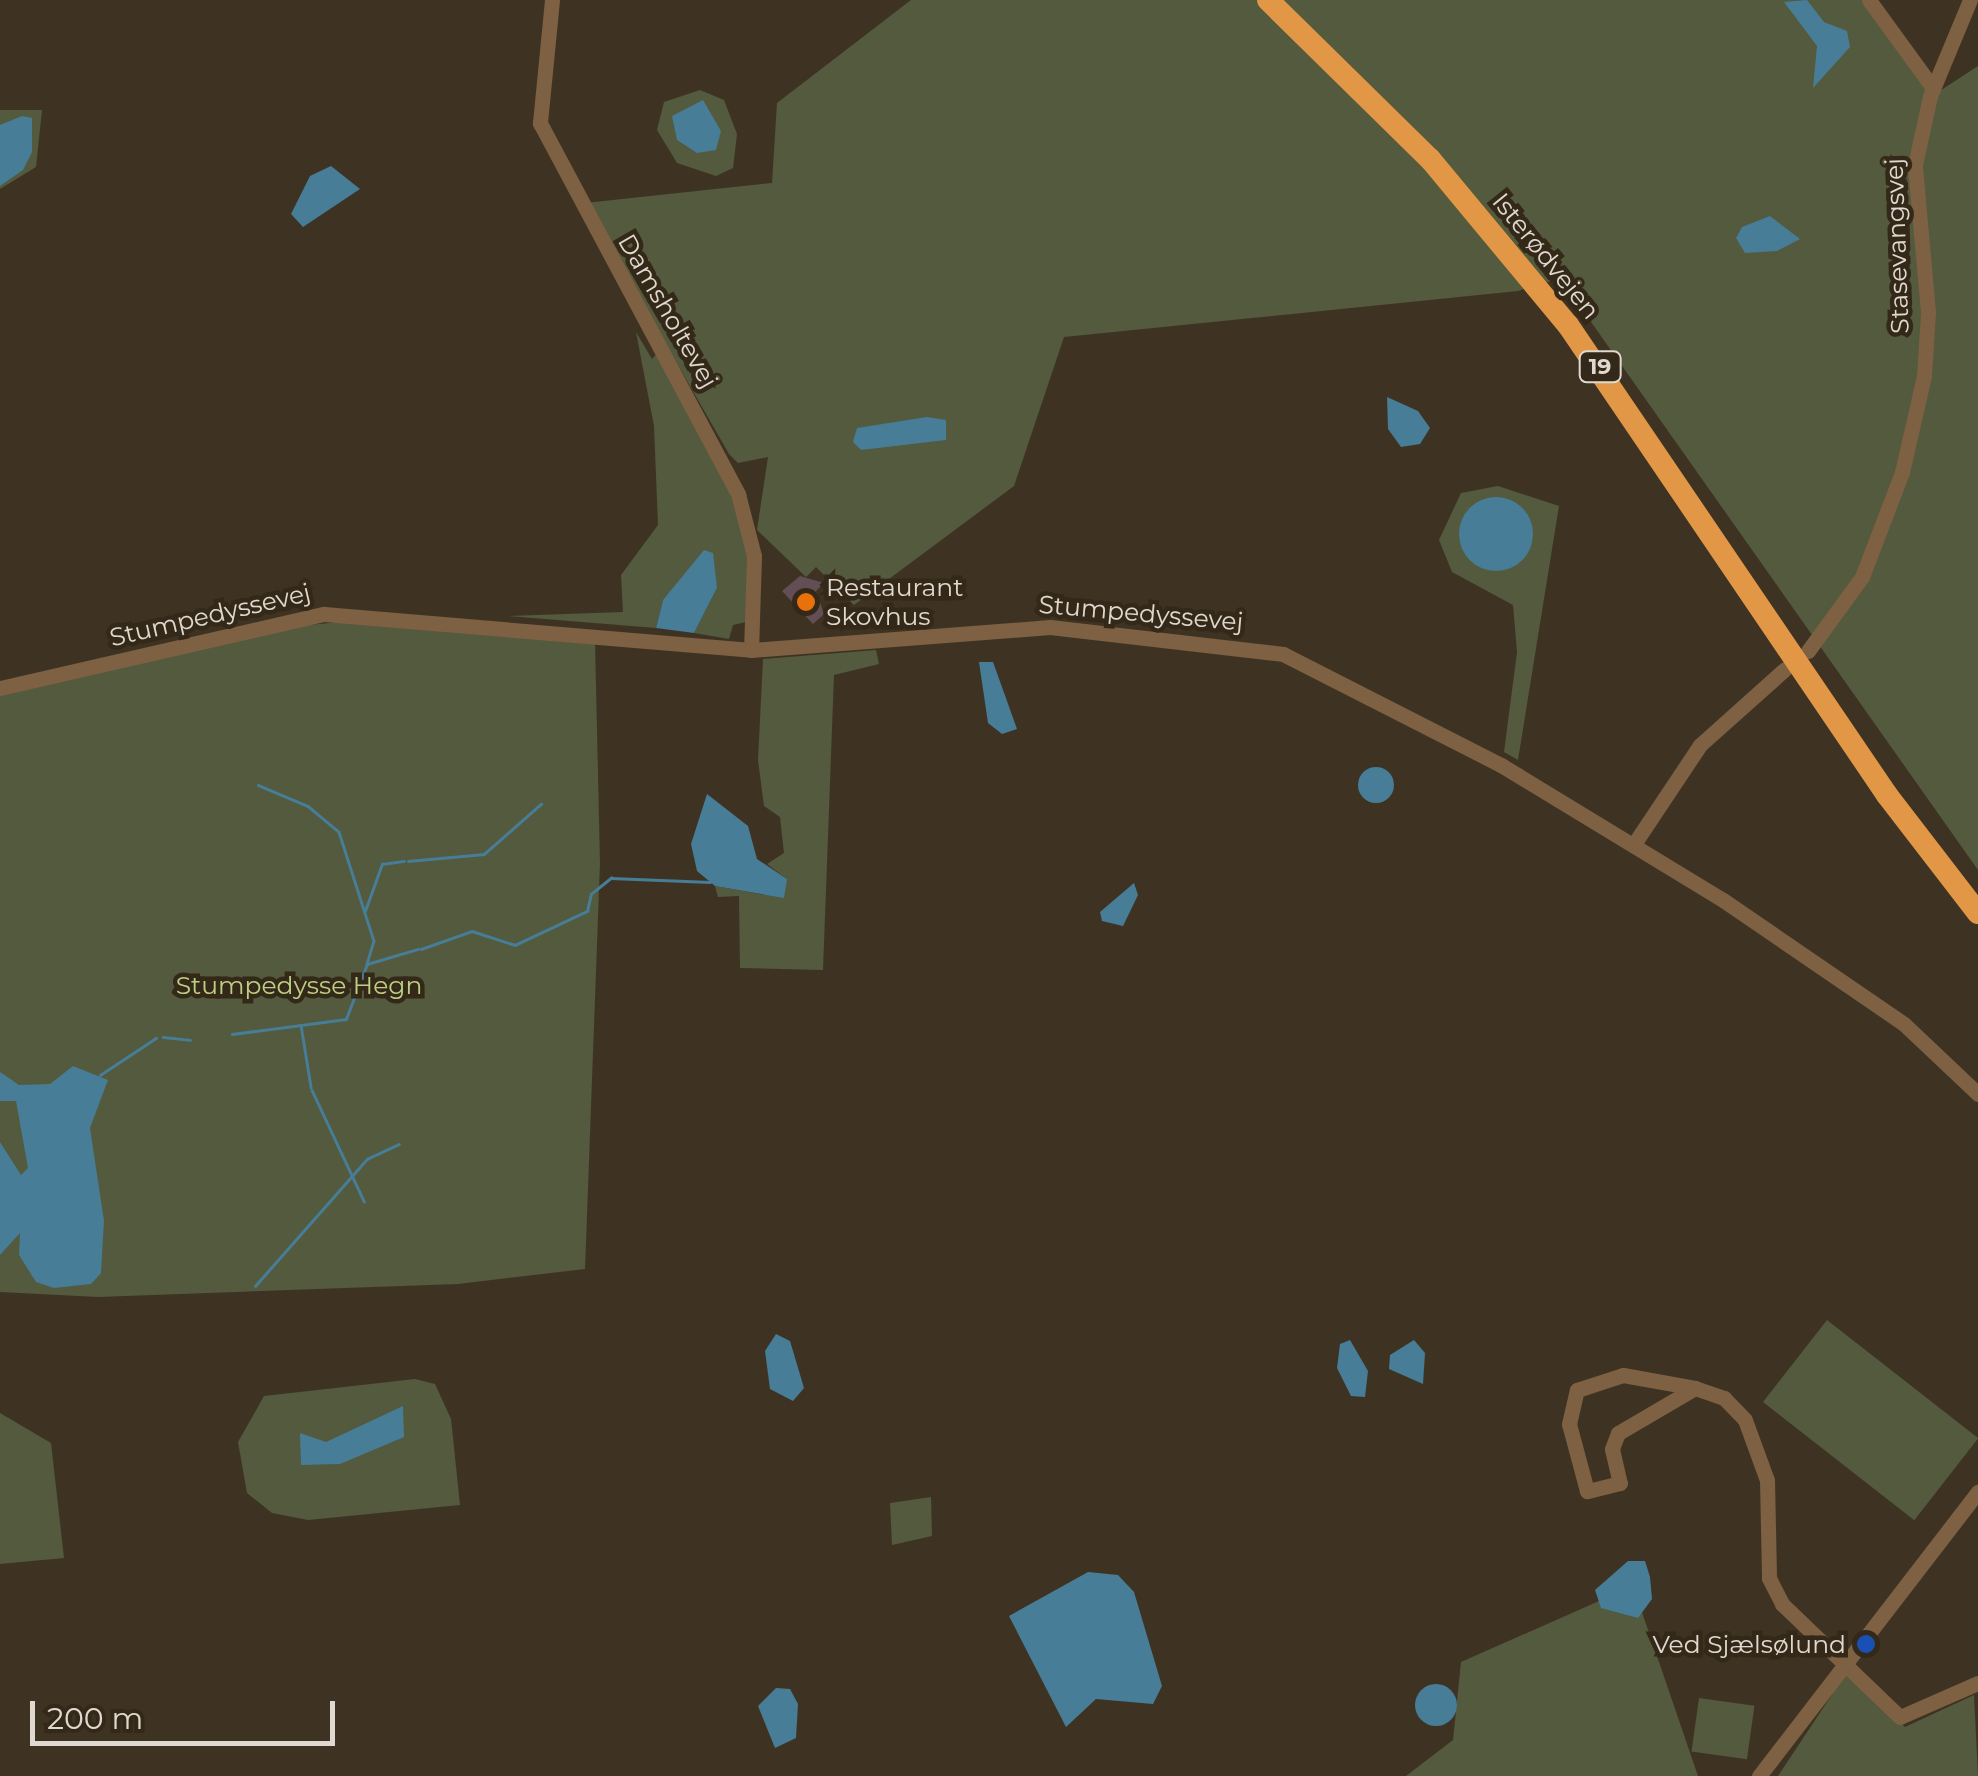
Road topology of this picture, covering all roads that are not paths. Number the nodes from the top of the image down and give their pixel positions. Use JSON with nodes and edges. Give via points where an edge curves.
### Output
{"nodes":[{"id":1,"x":552,"y":0,"type":"edge"},
{"id":2,"x":1268,"y":0,"type":"edge"},
{"id":3,"x":1869,"y":0,"type":"edge"},
{"id":4,"x":1970,"y":0,"type":"edge"},
{"id":5,"x":1933,"y":88,"type":"junction"},
{"id":6,"x":751,"y":650,"type":"junction"},
{"id":7,"x":1808,"y":651,"type":"dead end"},
{"id":8,"x":1785,"y":669,"type":"dead end"},
{"id":9,"x":0,"y":688,"type":"edge"},
{"id":10,"x":1878,"y":778,"type":"junction"},
{"id":11,"x":1634,"y":844,"type":"junction"},
{"id":12,"x":1978,"y":897,"type":"edge"},
{"id":13,"x":1978,"y":913,"type":"edge"},
{"id":14,"x":1978,"y":1094,"type":"edge"},
{"id":15,"x":1695,"y":1388,"type":"junction"},
{"id":16,"x":1978,"y":1492,"type":"edge"},
{"id":17,"x":1843,"y":1662,"type":"junction"},
{"id":18,"x":1978,"y":1683,"type":"edge"},
{"id":19,"x":1760,"y":1776,"type":"edge"}],
"edges":[{"from":1,"to":6,"type":"street","name":"Damsholtevej","via":[[540,123],[738,494],[754,556]]},
{"from":2,"to":10,"type":"highway","name":"Isterødvejen","number":"19","via":[[1430,159],[1568,324]]},
{"from":3,"to":5,"type":"street"},
{"from":4,"to":5,"type":"street","name":"Stasevangsvej"},
{"from":5,"to":7,"type":"street","name":"Stasevangsvej","via":[[1915,165],[1928,312],[1924,376],[1877,548],[1834,624]]},
{"from":6,"to":9,"type":"street","name":"Stumpedyssevej","via":[[324,614]]},
{"from":6,"to":11,"type":"street","name":"Stumpedyssevej","via":[[1050,626],[1283,654],[1501,765]]},
{"from":8,"to":11,"type":"street","via":[[1700,745]]},
{"from":10,"to":12,"type":"highway","name":"Isterødvejen","number":"19"},
{"from":10,"to":13,"type":"highway","name":"Isterødvejen","number":"19"},
{"from":11,"to":14,"type":"street","name":"Stumpedyssevej","via":[[1904,1024]]},
{"from":15,"to":15,"type":"street","via":[[1623,1375],[1577,1390],[1569,1424],[1587,1491],[1620,1483],[1612,1449],[1618,1434]]},
{"from":15,"to":17,"type":"street","via":[[1724,1398],[1746,1420],[1767,1480],[1771,1586]]},
{"from":16,"to":17,"type":"street"},
{"from":17,"to":18,"type":"street","via":[[1900,1717]]},
{"from":17,"to":19,"type":"street"}]}
